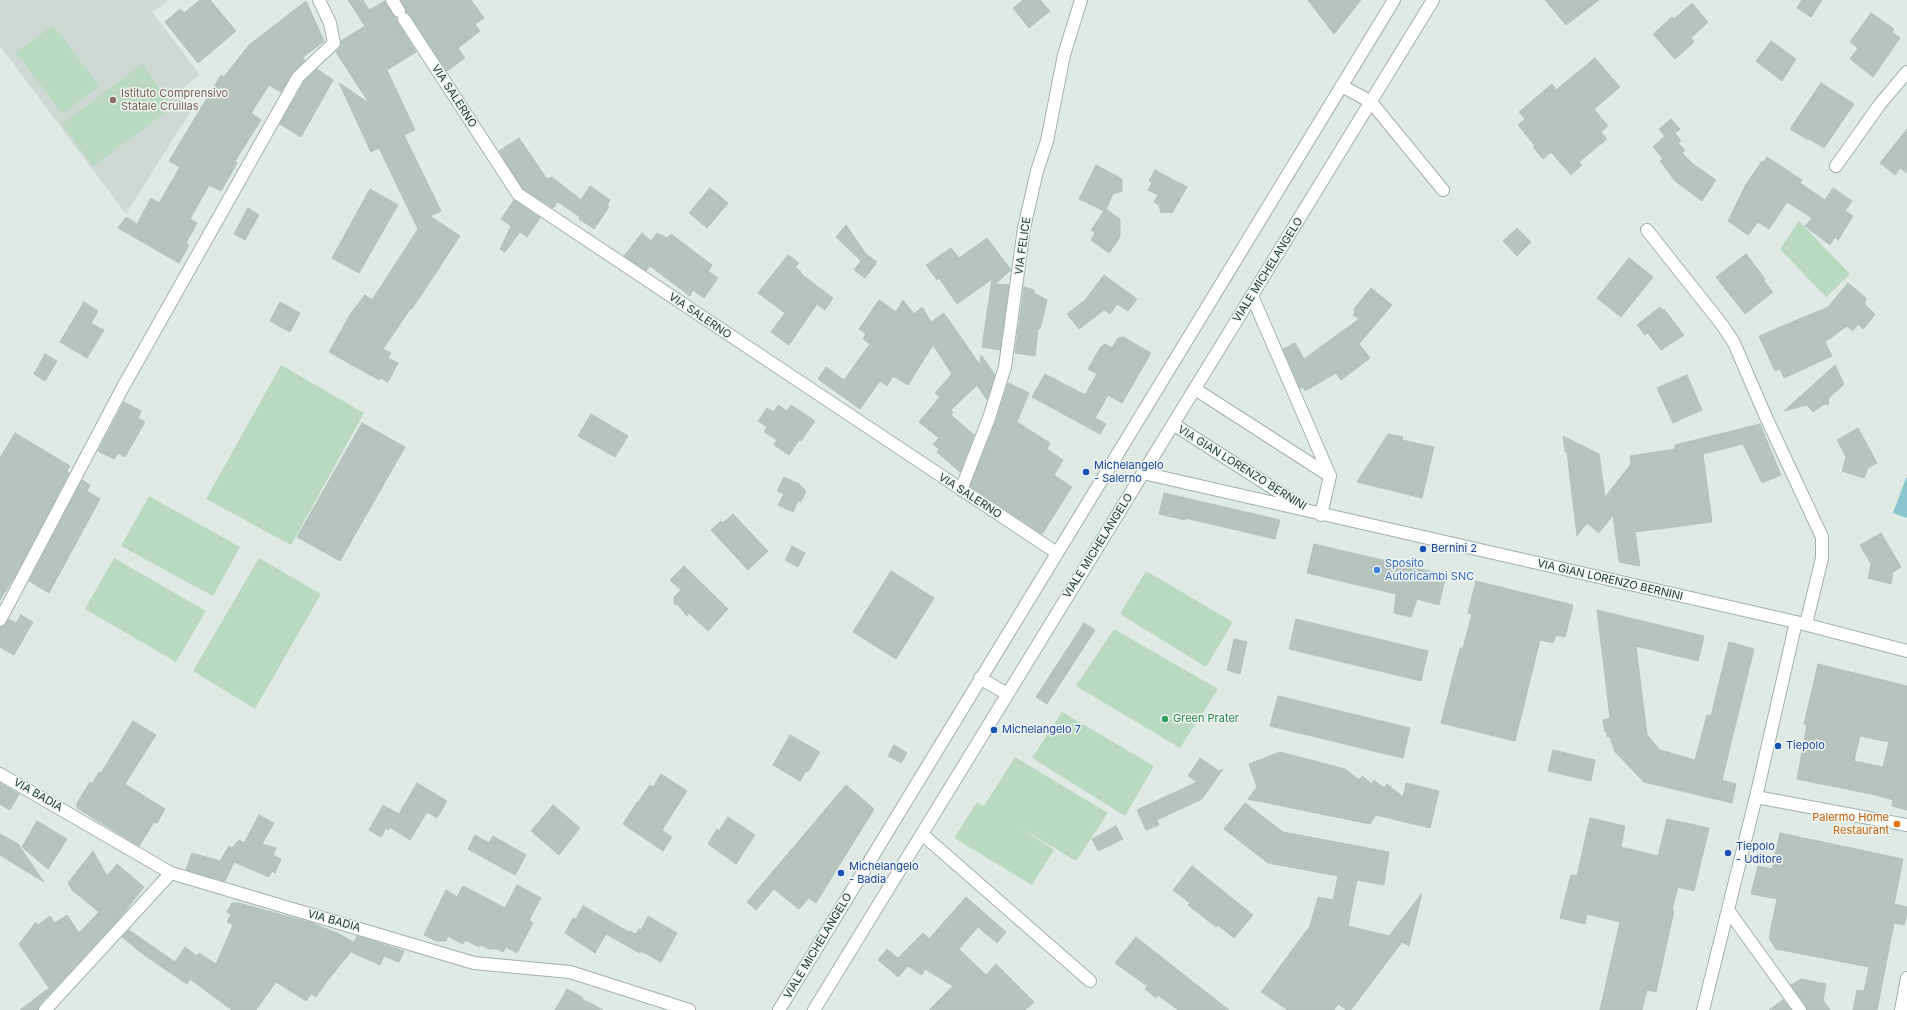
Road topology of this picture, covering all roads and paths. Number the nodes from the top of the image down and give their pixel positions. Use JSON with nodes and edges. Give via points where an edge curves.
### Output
{"nodes":[{"id":1,"x":319,"y":0,"type":"edge"},
{"id":2,"x":392,"y":0,"type":"edge"},
{"id":3,"x":1081,"y":0,"type":"edge"},
{"id":4,"x":1394,"y":0,"type":"edge"},
{"id":5,"x":1433,"y":0,"type":"edge"},
{"id":6,"x":1907,"y":72,"type":"edge"},
{"id":7,"x":1342,"y":86,"type":"junction"},
{"id":8,"x":1371,"y":102,"type":"junction"},
{"id":9,"x":1836,"y":166,"type":"dead end"},
{"id":10,"x":1443,"y":190,"type":"dead end"},
{"id":11,"x":1647,"y":230,"type":"dead end"},
{"id":12,"x":1252,"y":296,"type":"junction"},
{"id":13,"x":1195,"y":389,"type":"junction"},
{"id":14,"x":1173,"y":424,"type":"junction"},
{"id":15,"x":1143,"y":473,"type":"junction"},
{"id":16,"x":1330,"y":476,"type":"junction"},
{"id":17,"x":961,"y":490,"type":"junction"},
{"id":18,"x":1317,"y":514,"type":"junction"},
{"id":19,"x":1057,"y":553,"type":"junction"},
{"id":20,"x":0,"y":620,"type":"edge"},
{"id":21,"x":1801,"y":623,"type":"junction"},
{"id":22,"x":1907,"y":651,"type":"edge"},
{"id":23,"x":980,"y":678,"type":"junction"},
{"id":24,"x":1007,"y":694,"type":"junction"},
{"id":25,"x":0,"y":774,"type":"edge"},
{"id":26,"x":1756,"y":797,"type":"junction"},
{"id":27,"x":1907,"y":826,"type":"edge"},
{"id":28,"x":922,"y":834,"type":"junction"},
{"id":29,"x":171,"y":873,"type":"junction"},
{"id":30,"x":1728,"y":910,"type":"junction"},
{"id":31,"x":1907,"y":978,"type":"edge"},
{"id":32,"x":1090,"y":981,"type":"dead end"},
{"id":33,"x":45,"y":1010,"type":"edge"},
{"id":34,"x":689,"y":1010,"type":"edge"},
{"id":35,"x":779,"y":1010,"type":"edge"},
{"id":36,"x":814,"y":1010,"type":"edge"},
{"id":37,"x":1703,"y":1010,"type":"edge"},
{"id":38,"x":1800,"y":1010,"type":"edge"},
{"id":39,"x":1901,"y":1010,"type":"edge"}],
"edges":[{"from":1,"to":20,"type":"street","via":[[330,23],[334,43],[298,77],[124,387]]},
{"from":2,"to":17,"type":"street","name":"VIA SALERNO","via":[[518,194]]},
{"from":3,"to":17,"type":"street","name":"VIA FELICE","via":[[1064,55],[1047,141],[1037,171],[1024,228],[1003,374]]},
{"from":4,"to":7,"type":"street","name":"VIALE MICHELANGELO"},
{"from":5,"to":8,"type":"street","name":"VIALE MICHELANGELO"},
{"from":6,"to":9,"type":"street","via":[[1880,104]]},
{"from":7,"to":8,"type":"street"},
{"from":7,"to":19,"type":"street","name":"VIALE MICHELANGELO"},
{"from":8,"to":10,"type":"street"},
{"from":8,"to":12,"type":"street","name":"VIALE MICHELANGELO"},
{"from":11,"to":21,"type":"street","via":[[1734,343],[1822,536],[1822,558]]},
{"from":12,"to":13,"type":"street","name":"VIALE MICHELANGELO"},
{"from":12,"to":16,"type":"street"},
{"from":13,"to":14,"type":"street","name":"VIALE MICHELANGELO"},
{"from":13,"to":16,"type":"street"},
{"from":14,"to":15,"type":"street","name":"VIALE MICHELANGELO"},
{"from":14,"to":18,"type":"street","name":"VIA GIAN LORENZO BERNINI"},
{"from":15,"to":18,"type":"street","name":"VIA GIAN LORENZO BERNINI"},
{"from":15,"to":24,"type":"street","name":"VIALE MICHELANGELO"},
{"from":16,"to":18,"type":"street"},
{"from":17,"to":19,"type":"street","name":"VIA SALERNO"},
{"from":18,"to":21,"type":"street","name":"VIA GIAN LORENZO BERNINI"},
{"from":19,"to":23,"type":"street","name":"VIALE MICHELANGELO"},
{"from":21,"to":22,"type":"street","name":"VIA GIAN LORENZO BERNINI"},
{"from":21,"to":26,"type":"street"},
{"from":23,"to":24,"type":"street"},
{"from":23,"to":35,"type":"street","name":"VIALE MICHELANGELO"},
{"from":24,"to":28,"type":"street","name":"VIALE MICHELANGELO"},
{"from":25,"to":29,"type":"street","name":"VIA BADIA"},
{"from":26,"to":27,"type":"street"},
{"from":26,"to":30,"type":"street"},
{"from":28,"to":32,"type":"street"},
{"from":28,"to":36,"type":"street","name":"VIALE MICHELANGELO"},
{"from":29,"to":33,"type":"street"},
{"from":29,"to":34,"type":"street","name":"VIA BADIA","via":[[474,963],[570,972]]},
{"from":30,"to":37,"type":"street"},
{"from":30,"to":38,"type":"street"},
{"from":31,"to":39,"type":"street"}]}
